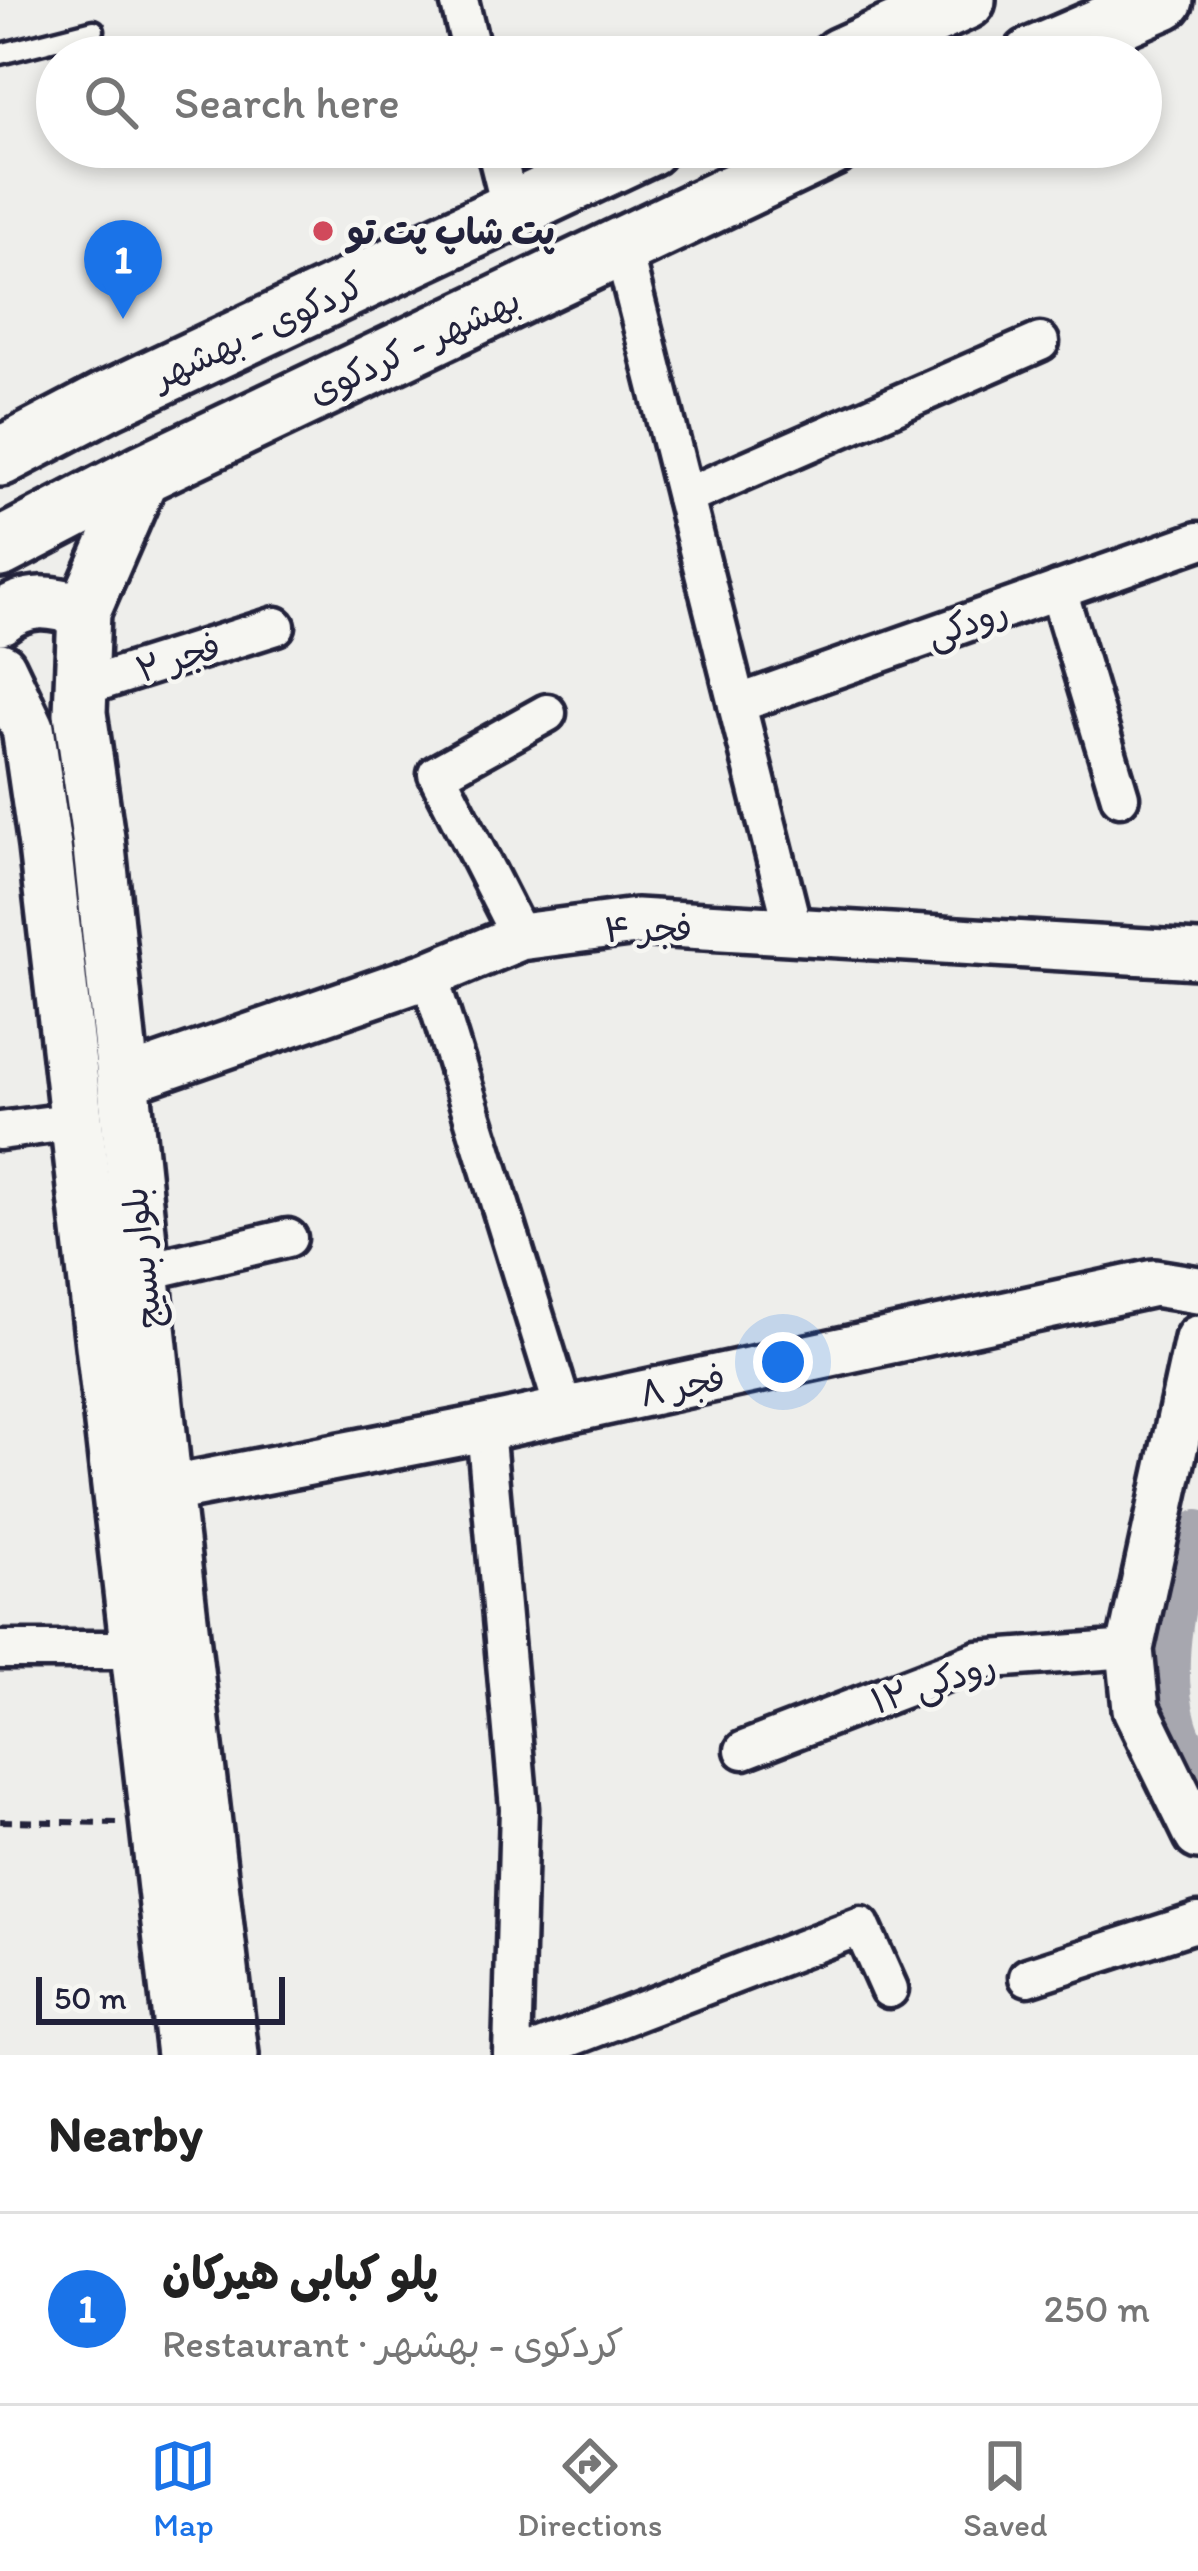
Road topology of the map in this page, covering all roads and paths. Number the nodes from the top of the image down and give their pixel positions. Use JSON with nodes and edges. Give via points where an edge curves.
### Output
{"nodes":[{"id":1,"x":459,"y":0,"type":"edge"},
{"id":2,"x":966,"y":0,"type":"edge"},
{"id":3,"x":1164,"y":0,"type":"edge"},
{"id":4,"x":94,"y":31,"type":"dead end"},
{"id":5,"x":74,"y":36,"type":"edge"},
{"id":6,"x":468,"y":36,"type":"edge"},
{"id":7,"x":897,"y":36,"type":"edge"},
{"id":8,"x":1081,"y":36,"type":"edge"},
{"id":9,"x":36,"y":45,"type":"edge"},
{"id":10,"x":0,"y":54,"type":"edge"},
{"id":11,"x":500,"y":168,"type":"edge"},
{"id":12,"x":604,"y":168,"type":"edge"},
{"id":13,"x":787,"y":168,"type":"edge"},
{"id":14,"x":511,"y":212,"type":"junction"},
{"id":15,"x":622,"y":246,"type":"junction"},
{"id":16,"x":1040,"y":342,"type":"dead end"},
{"id":17,"x":0,"y":457,"type":"edge"},
{"id":18,"x":144,"y":473,"type":"junction"},
{"id":19,"x":685,"y":497,"type":"junction"},
{"id":20,"x":1198,"y":541,"type":"edge"},
{"id":21,"x":0,"y":548,"type":"edge"},
{"id":22,"x":1058,"y":590,"type":"junction"},
{"id":23,"x":84,"y":611,"type":"junction"},
{"id":24,"x":0,"y":618,"type":"edge"},
{"id":25,"x":276,"y":626,"type":"dead end"},
{"id":26,"x":0,"y":669,"type":"edge"},
{"id":27,"x":80,"y":688,"type":"junction"},
{"id":28,"x":737,"y":704,"type":"junction"},
{"id":29,"x":547,"y":712,"type":"dead end"},
{"id":30,"x":1120,"y":797,"type":"dead end"},
{"id":31,"x":794,"y":932,"type":"junction"},
{"id":32,"x":520,"y":938,"type":"junction"},
{"id":33,"x":1198,"y":955,"type":"edge"},
{"id":34,"x":429,"y":975,"type":"junction"},
{"id":35,"x":123,"y":1081,"type":"junction"},
{"id":36,"x":76,"y":1121,"type":"junction"},
{"id":37,"x":0,"y":1131,"type":"edge"},
{"id":38,"x":288,"y":1238,"type":"dead end"},
{"id":39,"x":143,"y":1272,"type":"junction"},
{"id":40,"x":1198,"y":1290,"type":"edge"},
{"id":41,"x":1198,"y":1339,"type":"edge"},
{"id":42,"x":563,"y":1411,"type":"junction"},
{"id":43,"x":485,"y":1428,"type":"junction"},
{"id":44,"x":166,"y":1490,"type":"junction"},
{"id":45,"x":1130,"y":1649,"type":"junction"},
{"id":46,"x":0,"y":1650,"type":"edge"},
{"id":47,"x":136,"y":1650,"type":"junction"},
{"id":48,"x":744,"y":1750,"type":"dead end"},
{"id":49,"x":0,"y":1821,"type":"edge"},
{"id":50,"x":156,"y":1824,"type":"junction"},
{"id":51,"x":1198,"y":1836,"type":"edge"},
{"id":52,"x":1198,"y":1922,"type":"edge"},
{"id":53,"x":1028,"y":1977,"type":"dead end"},
{"id":54,"x":889,"y":1989,"type":"dead end"},
{"id":55,"x":183,"y":2055,"type":"edge"},
{"id":56,"x":232,"y":2055,"type":"edge"},
{"id":57,"x":512,"y":2055,"type":"edge"},
{"id":58,"x":525,"y":2055,"type":"edge"}],
"edges":[{"from":1,"to":6,"type":"street"},
{"from":2,"to":7,"type":"highway"},
{"from":3,"to":8,"type":"highway"},
{"from":4,"to":5,"type":"lane"},
{"from":9,"to":10,"type":"lane"},
{"from":11,"to":14,"type":"street"},
{"from":12,"to":14,"type":"highway","name":"کردکوی - بهشهر"},
{"from":13,"to":15,"type":"highway","name":"بهشهر - کردکوی"},
{"from":14,"to":17,"type":"highway","name":"کردکوی - بهشهر"},
{"from":15,"to":18,"type":"highway","name":"بهشهر - کردکوی"},
{"from":15,"to":19,"type":"street"},
{"from":16,"to":19,"type":"street"},
{"from":18,"to":21,"type":"highway","name":"بهشهر - کردکوی"},
{"from":18,"to":23,"type":"main road","name":"بلوار بسیج"},
{"from":19,"to":28,"type":"street"},
{"from":20,"to":22,"type":"street","name":"رودکی"},
{"from":22,"to":28,"type":"street","name":"رودکی"},
{"from":22,"to":30,"type":"street"},
{"from":23,"to":24,"type":"main road","via":[[37,601]]},
{"from":23,"to":27,"type":"main road","name":"بلوار بسیج"},
{"from":25,"to":27,"type":"street","name":"فجر ۲"},
{"from":26,"to":36,"type":"main road","name":"بلوار بسیج","via":[[28,728]]},
{"from":27,"to":35,"type":"main road","name":"بلوار بسیج"},
{"from":28,"to":31,"type":"street"},
{"from":29,"to":32,"type":"street","via":[[436,774]]},
{"from":31,"to":32,"type":"street","name":"فجر ۴","via":[[636,922]]},
{"from":31,"to":33,"type":"street","name":"فجر ۴"},
{"from":32,"to":34,"type":"street","name":"فجر ۴"},
{"from":34,"to":35,"type":"street","name":"فجر ۴"},
{"from":34,"to":42,"type":"street"},
{"from":35,"to":39,"type":"main road","name":"بلوار بسیج"},
{"from":36,"to":37,"type":"street"},
{"from":36,"to":47,"type":"main road","name":"بلوار بسیج"},
{"from":38,"to":39,"type":"street"},
{"from":39,"to":44,"type":"main road","name":"بلوار بسیج"},
{"from":40,"to":42,"type":"street","name":"فجر ۸","via":[[1154,1283]]},
{"from":41,"to":45,"type":"street"},
{"from":42,"to":43,"type":"street","name":"فجر ۸"},
{"from":43,"to":44,"type":"street","name":"فجر ۸"},
{"from":43,"to":57,"type":"street","via":[[519,1808]]},
{"from":44,"to":56,"type":"main road","name":"بلوار بسیج"},
{"from":45,"to":48,"type":"street","name":"رودکی ۱۲","via":[[978,1660]]},
{"from":45,"to":51,"type":"street","via":[[1136,1709]]},
{"from":46,"to":47,"type":"street"},
{"from":47,"to":50,"type":"main road","name":"بلوار بسیج"},
{"from":49,"to":50,"type":"path"},
{"from":50,"to":55,"type":"main road","name":"بلوار بسیج"},
{"from":52,"to":53,"type":"street"},
{"from":54,"to":58,"type":"street","via":[[861,1926]]}]}
